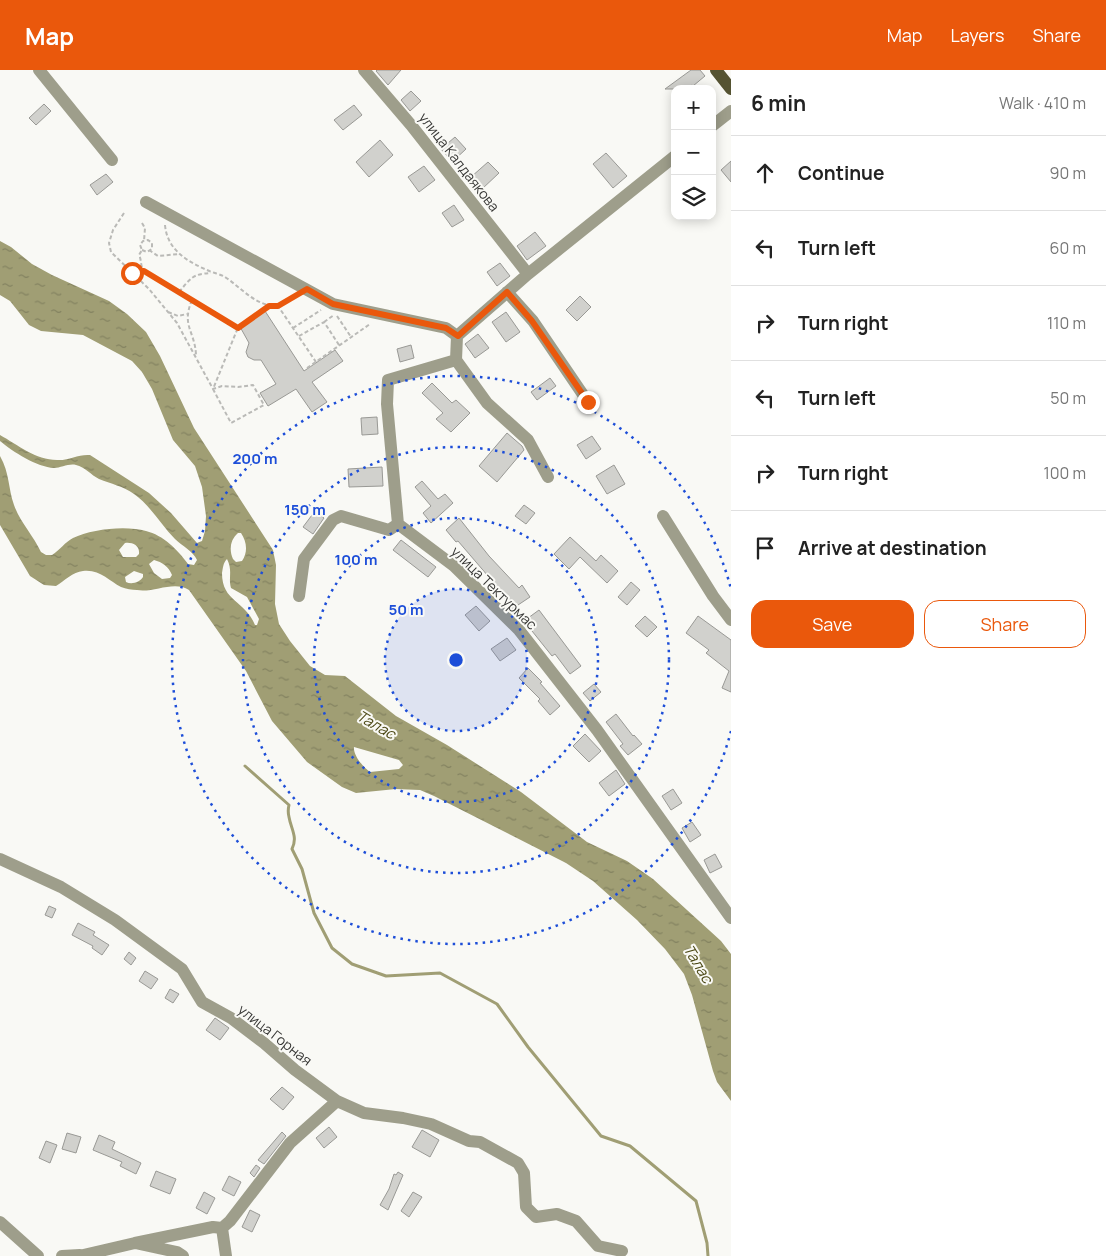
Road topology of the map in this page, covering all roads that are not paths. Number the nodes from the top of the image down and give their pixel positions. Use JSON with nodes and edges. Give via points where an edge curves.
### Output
{"nodes":[{"id":1,"x":39,"y":70,"type":"edge"},
{"id":2,"x":364,"y":70,"type":"edge"},
{"id":3,"x":716,"y":70,"type":"edge"},
{"id":4,"x":731,"y":89,"type":"edge"},
{"id":5,"x":731,"y":111,"type":"edge"},
{"id":6,"x":716,"y":123,"type":"edge"},
{"id":7,"x":671,"y":159,"type":"edge"},
{"id":8,"x":112,"y":160,"type":"dead end"},
{"id":9,"x":146,"y":202,"type":"dead end"},
{"id":10,"x":528,"y":274,"type":"junction"},
{"id":11,"x":507,"y":292,"type":"junction"},
{"id":12,"x":458,"y":336,"type":"junction"},
{"id":13,"x":456,"y":360,"type":"junction"},
{"id":14,"x":588,"y":402,"type":"dead end"},
{"id":15,"x":548,"y":477,"type":"dead end"},
{"id":16,"x":663,"y":516,"type":"dead end"},
{"id":17,"x":398,"y":524,"type":"junction"},
{"id":18,"x":299,"y":596,"type":"dead end"},
{"id":19,"x":731,"y":620,"type":"edge"},
{"id":20,"x":0,"y":859,"type":"edge"},
{"id":21,"x":731,"y":918,"type":"edge"},
{"id":22,"x":337,"y":1101,"type":"junction"},
{"id":23,"x":0,"y":1222,"type":"edge"},
{"id":24,"x":222,"y":1228,"type":"junction"},
{"id":25,"x":134,"y":1244,"type":"junction"},
{"id":26,"x":622,"y":1251,"type":"dead end"},
{"id":27,"x":79,"y":1255,"type":"edge"},
{"id":28,"x":38,"y":1256,"type":"edge"},
{"id":29,"x":62,"y":1256,"type":"edge"},
{"id":30,"x":183,"y":1256,"type":"edge"},
{"id":31,"x":226,"y":1256,"type":"edge"}],
"edges":[{"from":1,"to":8,"type":"street"},
{"from":2,"to":10,"type":"street","name":"улица Калдаякова"},
{"from":3,"to":4,"type":"main road"},
{"from":5,"to":6,"type":"street"},
{"from":7,"to":10,"type":"street"},
{"from":9,"to":12,"type":"street","via":[[333,304],[446,328]]},
{"from":10,"to":11,"type":"street"},
{"from":11,"to":12,"type":"street"},
{"from":11,"to":14,"type":"street","via":[[532,321]]},
{"from":12,"to":13,"type":"street"},
{"from":13,"to":15,"type":"street","via":[[487,403],[528,440]]},
{"from":13,"to":17,"type":"street","via":[[388,380],[387,404]]},
{"from":16,"to":19,"type":"street"},
{"from":17,"to":18,"type":"street","via":[[389,530],[341,516],[333,520],[304,559]]},
{"from":17,"to":21,"type":"street","name":"улица Тектурмас","via":[[454,566],[519,630],[596,730]]},
{"from":20,"to":22,"type":"street","name":"улица Горная","via":[[61,887],[115,920],[182,969],[202,1002],[231,1018]]},
{"from":22,"to":24,"type":"street","via":[[290,1143]]},
{"from":22,"to":26,"type":"street","name":"улица Горная","via":[[364,1113],[431,1124],[469,1141],[480,1142],[518,1163],[524,1174],[526,1207],[536,1217],[557,1214],[576,1221],[598,1246]]},
{"from":23,"to":28,"type":"street"},
{"from":24,"to":25,"type":"street","via":[[213,1227]]},
{"from":24,"to":31,"type":"street"},
{"from":25,"to":27,"type":"street"},
{"from":25,"to":30,"type":"street"},
{"from":27,"to":29,"type":"street"}]}
